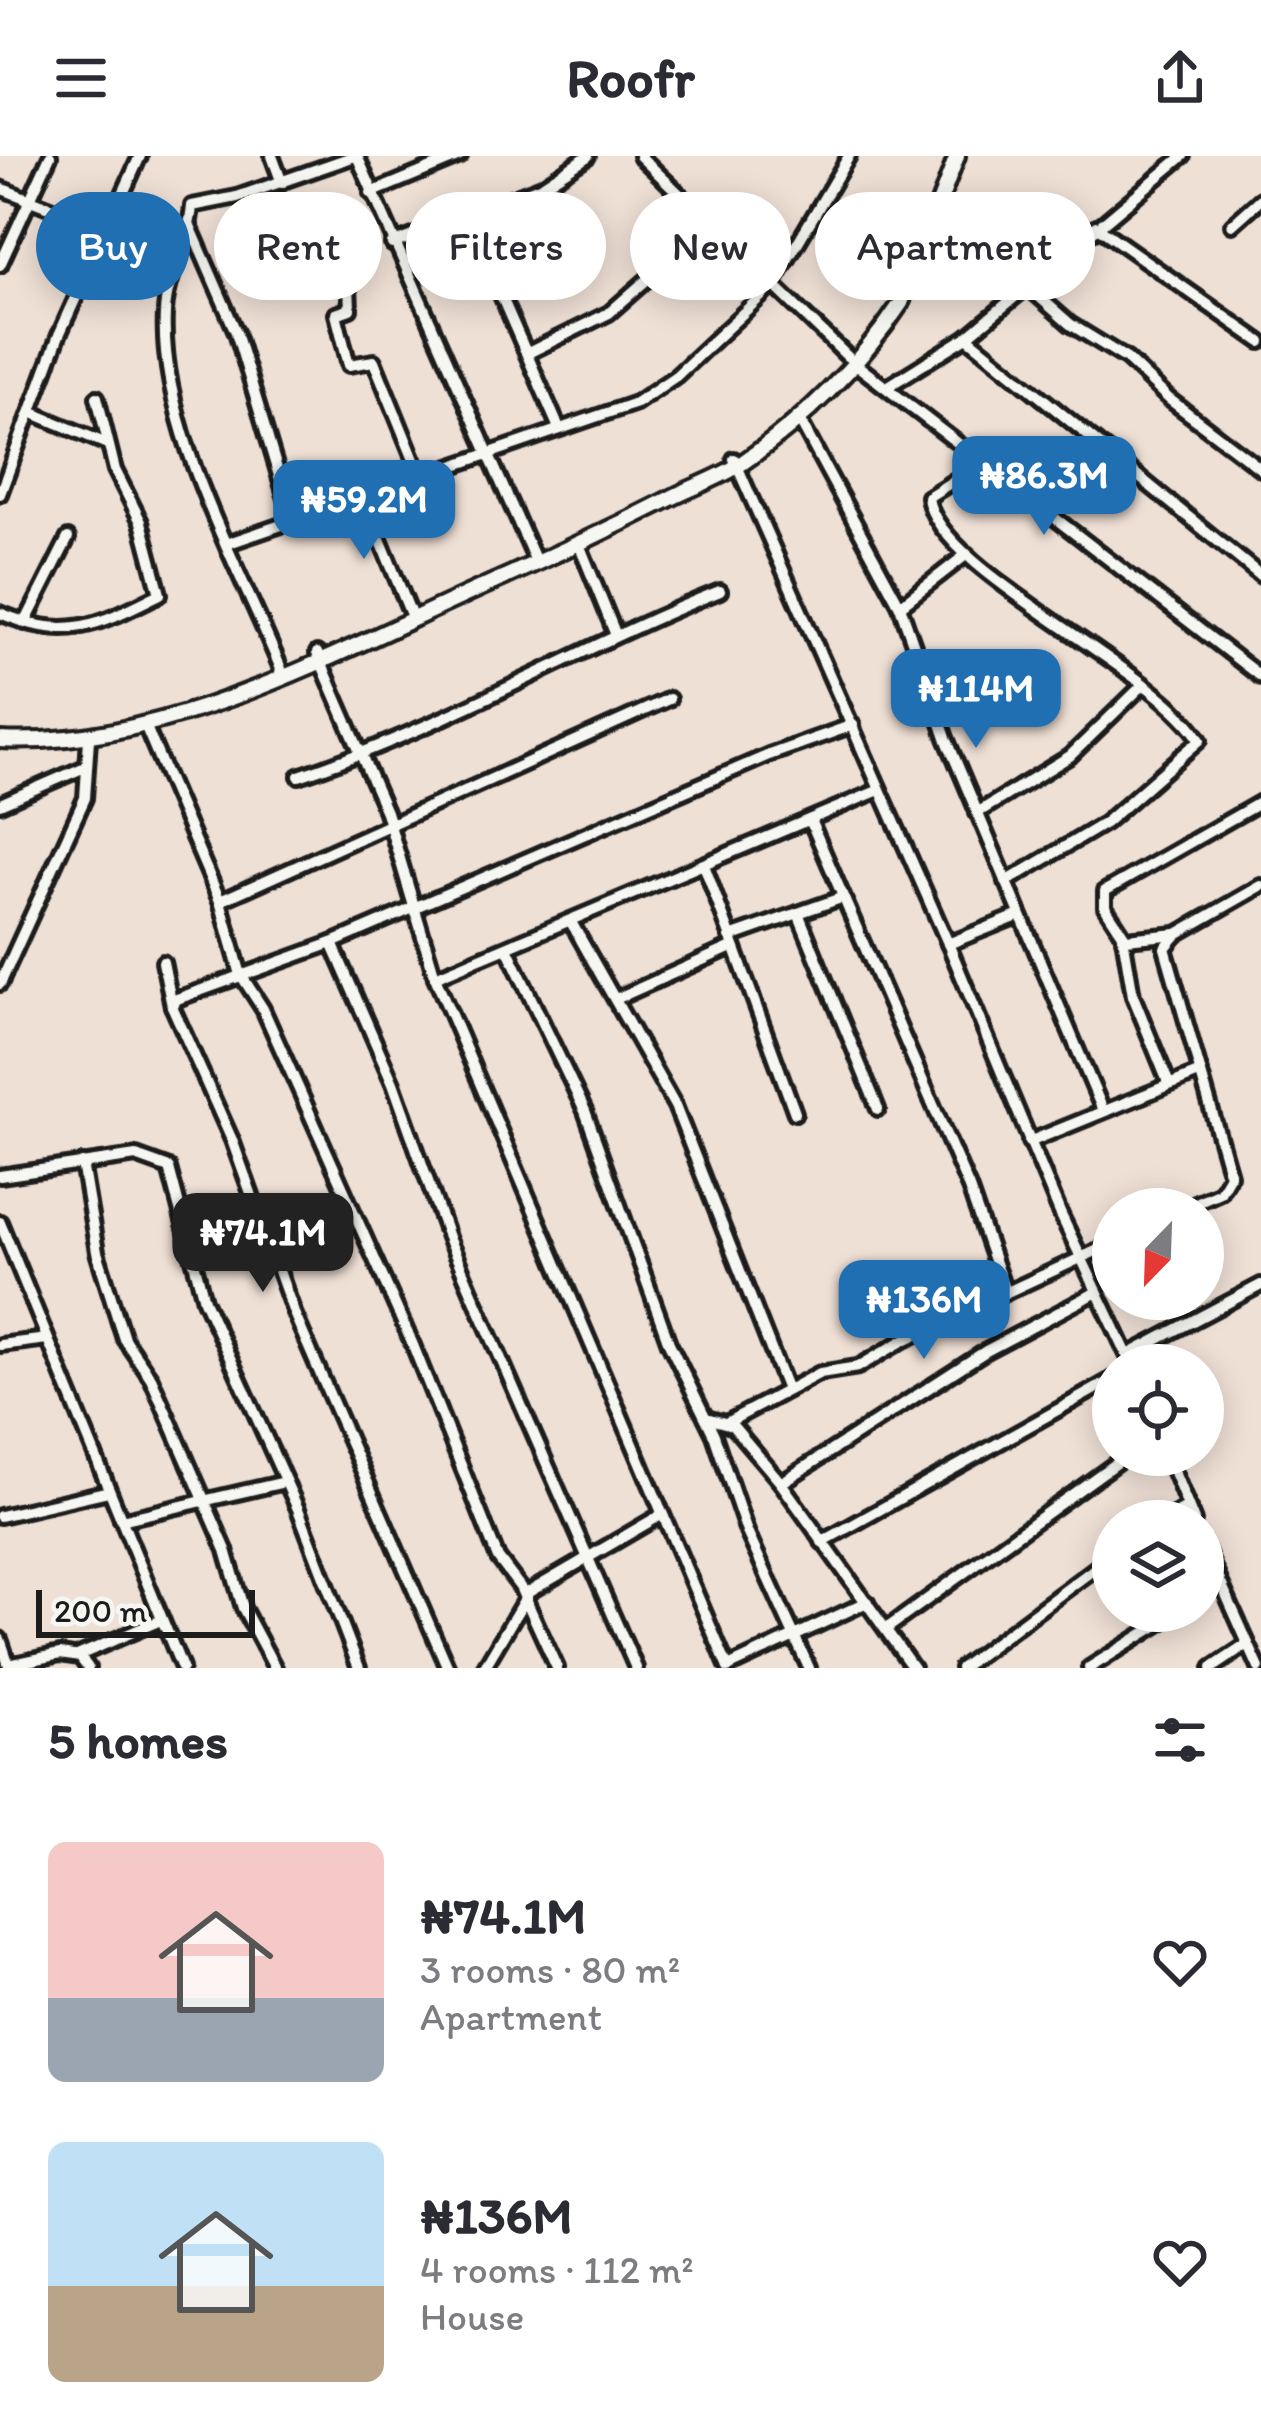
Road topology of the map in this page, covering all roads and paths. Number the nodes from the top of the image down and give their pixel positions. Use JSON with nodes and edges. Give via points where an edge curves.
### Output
{"nodes":[{"id":1,"x":50,"y":156,"type":"edge"},
{"id":2,"x":140,"y":156,"type":"edge"},
{"id":3,"x":272,"y":156,"type":"edge"},
{"id":4,"x":356,"y":156,"type":"edge"},
{"id":5,"x":460,"y":156,"type":"edge"},
{"id":6,"x":588,"y":156,"type":"edge"},
{"id":7,"x":640,"y":156,"type":"edge"},
{"id":8,"x":849,"y":156,"type":"edge"},
{"id":9,"x":953,"y":156,"type":"edge"},
{"id":10,"x":1183,"y":156,"type":"edge"},
{"id":11,"x":282,"y":183,"type":"junction"},
{"id":12,"x":0,"y":188,"type":"edge"},
{"id":13,"x":124,"y":192,"type":"edge"},
{"id":14,"x":370,"y":192,"type":"edge"},
{"id":15,"x":376,"y":192,"type":"edge"},
{"id":16,"x":677,"y":192,"type":"edge"},
{"id":17,"x":32,"y":196,"type":"junction"},
{"id":18,"x":36,"y":198,"type":"edge"},
{"id":19,"x":1261,"y":199,"type":"edge"},
{"id":20,"x":382,"y":220,"type":"edge"},
{"id":21,"x":1232,"y":225,"type":"dead end"},
{"id":22,"x":190,"y":226,"type":"joint"},
{"id":23,"x":1096,"y":226,"type":"joint"},
{"id":24,"x":392,"y":244,"type":"junction"},
{"id":25,"x":791,"y":254,"type":"edge"},
{"id":26,"x":0,"y":265,"type":"edge"},
{"id":27,"x":630,"y":294,"type":"edge"},
{"id":28,"x":75,"y":300,"type":"edge"},
{"id":29,"x":166,"y":300,"type":"edge"},
{"id":30,"x":350,"y":300,"type":"edge"},
{"id":31,"x":504,"y":300,"type":"edge"},
{"id":32,"x":757,"y":300,"type":"edge"},
{"id":33,"x":787,"y":300,"type":"edge"},
{"id":34,"x":1011,"y":300,"type":"edge"},
{"id":35,"x":1044,"y":300,"type":"edge"},
{"id":36,"x":967,"y":337,"type":"junction"},
{"id":37,"x":1261,"y":342,"type":"edge"},
{"id":38,"x":530,"y":352,"type":"junction"},
{"id":39,"x":851,"y":360,"type":"junction"},
{"id":40,"x":887,"y":387,"type":"junction"},
{"id":41,"x":97,"y":398,"type":"dead end"},
{"id":42,"x":33,"y":413,"type":"junction"},
{"id":43,"x":799,"y":419,"type":"junction"},
{"id":44,"x":558,"y":426,"type":"junction"},
{"id":45,"x":108,"y":444,"type":"junction"},
{"id":46,"x":490,"y":457,"type":"junction"},
{"id":47,"x":736,"y":462,"type":"junction"},
{"id":48,"x":984,"y":462,"type":"junction"},
{"id":49,"x":1261,"y":469,"type":"edge"},
{"id":50,"x":421,"y":477,"type":"junction"},
{"id":51,"x":0,"y":494,"type":"edge"},
{"id":52,"x":362,"y":495,"type":"junction"},
{"id":53,"x":292,"y":519,"type":"junction"},
{"id":54,"x":68,"y":538,"type":"dead end"},
{"id":55,"x":229,"y":543,"type":"junction"},
{"id":56,"x":580,"y":544,"type":"junction"},
{"id":57,"x":967,"y":554,"type":"junction"},
{"id":58,"x":533,"y":557,"type":"junction"},
{"id":59,"x":1261,"y":576,"type":"edge"},
{"id":60,"x":720,"y":592,"type":"dead end"},
{"id":61,"x":900,"y":606,"type":"junction"},
{"id":62,"x":410,"y":612,"type":"junction"},
{"id":63,"x":0,"y":614,"type":"edge"},
{"id":64,"x":25,"y":623,"type":"junction"},
{"id":65,"x":615,"y":633,"type":"junction"},
{"id":66,"x":319,"y":656,"type":"junction"},
{"id":67,"x":280,"y":673,"type":"junction"},
{"id":68,"x":1261,"y":677,"type":"edge"},
{"id":69,"x":1143,"y":685,"type":"junction"},
{"id":70,"x":669,"y":699,"type":"dead end"},
{"id":71,"x":853,"y":724,"type":"junction"},
{"id":72,"x":145,"y":725,"type":"junction"},
{"id":73,"x":0,"y":736,"type":"edge"},
{"id":74,"x":40,"y":738,"type":"junction"},
{"id":75,"x":89,"y":740,"type":"junction"},
{"id":76,"x":362,"y":755,"type":"junction"},
{"id":77,"x":86,"y":767,"type":"junction"},
{"id":78,"x":299,"y":776,"type":"dead end"},
{"id":79,"x":878,"y":791,"type":"junction"},
{"id":80,"x":1261,"y":802,"type":"edge"},
{"id":81,"x":0,"y":804,"type":"edge"},
{"id":82,"x":977,"y":813,"type":"junction"},
{"id":83,"x":810,"y":820,"type":"junction"},
{"id":84,"x":391,"y":824,"type":"junction"},
{"id":85,"x":704,"y":866,"type":"junction"},
{"id":86,"x":1006,"y":882,"type":"junction"},
{"id":87,"x":1261,"y":886,"type":"edge"},
{"id":88,"x":841,"y":898,"type":"junction"},
{"id":89,"x":220,"y":901,"type":"junction"},
{"id":90,"x":413,"y":908,"type":"junction"},
{"id":91,"x":798,"y":914,"type":"junction"},
{"id":92,"x":1020,"y":915,"type":"junction"},
{"id":93,"x":571,"y":922,"type":"junction"},
{"id":94,"x":1177,"y":934,"type":"junction"},
{"id":95,"x":1124,"y":937,"type":"junction"},
{"id":96,"x":732,"y":942,"type":"junction"},
{"id":97,"x":332,"y":943,"type":"junction"},
{"id":98,"x":948,"y":944,"type":"junction"},
{"id":99,"x":508,"y":950,"type":"junction"},
{"id":100,"x":163,"y":962,"type":"dead end"},
{"id":101,"x":241,"y":975,"type":"junction"},
{"id":102,"x":435,"y":977,"type":"junction"},
{"id":103,"x":0,"y":984,"type":"edge"},
{"id":104,"x":618,"y":998,"type":"junction"},
{"id":105,"x":172,"y":1006,"type":"junction"},
{"id":106,"x":1201,"y":1072,"type":"junction"},
{"id":107,"x":1169,"y":1084,"type":"junction"},
{"id":108,"x":1102,"y":1108,"type":"junction"},
{"id":109,"x":878,"y":1109,"type":"dead end"},
{"id":110,"x":795,"y":1113,"type":"dead end"},
{"id":111,"x":1029,"y":1142,"type":"junction"},
{"id":112,"x":82,"y":1163,"type":"junction"},
{"id":113,"x":0,"y":1176,"type":"edge"},
{"id":114,"x":1223,"y":1188,"type":"edge"},
{"id":115,"x":0,"y":1222,"type":"edge"},
{"id":116,"x":6,"y":1255,"type":"edge"},
{"id":117,"x":1092,"y":1255,"type":"edge"},
{"id":118,"x":1082,"y":1261,"type":"junction"},
{"id":119,"x":1092,"y":1283,"type":"edge"},
{"id":120,"x":1261,"y":1286,"type":"edge"},
{"id":121,"x":1005,"y":1292,"type":"junction"},
{"id":122,"x":1092,"y":1294,"type":"edge"},
{"id":123,"x":47,"y":1340,"type":"junction"},
{"id":124,"x":1158,"y":1344,"type":"edge"},
{"id":125,"x":0,"y":1345,"type":"edge"},
{"id":126,"x":787,"y":1390,"type":"junction"},
{"id":127,"x":1092,"y":1391,"type":"edge"},
{"id":128,"x":706,"y":1418,"type":"junction"},
{"id":129,"x":728,"y":1422,"type":"junction"},
{"id":130,"x":1098,"y":1476,"type":"edge"},
{"id":131,"x":285,"y":1482,"type":"junction"},
{"id":132,"x":781,"y":1483,"type":"junction"},
{"id":133,"x":109,"y":1491,"type":"junction"},
{"id":134,"x":202,"y":1500,"type":"junction"},
{"id":135,"x":661,"y":1515,"type":"junction"},
{"id":136,"x":0,"y":1516,"type":"edge"},
{"id":137,"x":121,"y":1520,"type":"junction"},
{"id":138,"x":822,"y":1542,"type":"junction"},
{"id":139,"x":591,"y":1559,"type":"junction"},
{"id":140,"x":1092,"y":1571,"type":"edge"},
{"id":141,"x":1224,"y":1592,"type":"edge"},
{"id":142,"x":523,"y":1598,"type":"junction"},
{"id":143,"x":866,"y":1602,"type":"junction"},
{"id":144,"x":161,"y":1620,"type":"junction"},
{"id":145,"x":886,"y":1629,"type":"junction"},
{"id":146,"x":1146,"y":1632,"type":"edge"},
{"id":147,"x":793,"y":1635,"type":"junction"},
{"id":148,"x":0,"y":1639,"type":"edge"},
{"id":149,"x":1248,"y":1644,"type":"junction"},
{"id":150,"x":77,"y":1656,"type":"junction"},
{"id":151,"x":10,"y":1666,"type":"edge"},
{"id":152,"x":728,"y":1667,"type":"edge"},
{"id":153,"x":88,"y":1668,"type":"edge"},
{"id":154,"x":182,"y":1668,"type":"edge"},
{"id":155,"x":275,"y":1668,"type":"edge"},
{"id":156,"x":359,"y":1668,"type":"edge"},
{"id":157,"x":448,"y":1668,"type":"edge"},
{"id":158,"x":484,"y":1668,"type":"edge"},
{"id":159,"x":557,"y":1668,"type":"edge"},
{"id":160,"x":636,"y":1668,"type":"edge"},
{"id":161,"x":809,"y":1668,"type":"edge"},
{"id":162,"x":913,"y":1668,"type":"edge"},
{"id":163,"x":961,"y":1668,"type":"edge"},
{"id":164,"x":1089,"y":1668,"type":"edge"},
{"id":165,"x":1212,"y":1668,"type":"edge"},
{"id":166,"x":1258,"y":1668,"type":"edge"}],
"edges":[{"from":1,"to":17,"type":"street"},
{"from":2,"to":13,"type":"street"},
{"from":3,"to":11,"type":"street"},
{"from":4,"to":11,"type":"street"},
{"from":4,"to":14,"type":"street"},
{"from":5,"to":15,"type":"street"},
{"from":6,"to":24,"type":"street","via":[[542,186]]},
{"from":7,"to":16,"type":"street"},
{"from":8,"to":25,"type":"street"},
{"from":9,"to":39,"type":"main road","via":[[901,302]]},
{"from":10,"to":23,"type":"street"},
{"from":11,"to":22,"type":"street","via":[[203,200],[192,206]]},
{"from":12,"to":17,"type":"street"},
{"from":17,"to":18,"type":"street"},
{"from":17,"to":26,"type":"street"},
{"from":19,"to":21,"type":"street"},
{"from":20,"to":24,"type":"street"},
{"from":22,"to":53,"type":"street","via":[[236,332]]},
{"from":23,"to":37,"type":"street"},
{"from":24,"to":46,"type":"street"},
{"from":27,"to":38,"type":"street"},
{"from":28,"to":42,"type":"street"},
{"from":29,"to":55,"type":"street","via":[[165,363]]},
{"from":30,"to":50,"type":"street","via":[[350,309],[336,314],[349,365],[374,361]]},
{"from":31,"to":38,"type":"street"},
{"from":32,"to":44,"type":"street","via":[[636,403]]},
{"from":33,"to":39,"type":"street"},
{"from":34,"to":36,"type":"street"},
{"from":35,"to":49,"type":"street"},
{"from":36,"to":40,"type":"street"},
{"from":36,"to":59,"type":"street"},
{"from":38,"to":44,"type":"street"},
{"from":39,"to":40,"type":"street"},
{"from":39,"to":43,"type":"main road"},
{"from":39,"to":47,"type":"main road"},
{"from":40,"to":48,"type":"street"},
{"from":41,"to":45,"type":"street"},
{"from":42,"to":45,"type":"street"},
{"from":42,"to":51,"type":"street"},
{"from":43,"to":47,"type":"main road"},
{"from":43,"to":61,"type":"street"},
{"from":44,"to":46,"type":"street"},
{"from":45,"to":64,"type":"street","via":[[160,595],[77,629]]},
{"from":46,"to":50,"type":"street"},
{"from":46,"to":58,"type":"street"},
{"from":47,"to":56,"type":"main road"},
{"from":47,"to":58,"type":"main road"},
{"from":47,"to":71,"type":"street"},
{"from":48,"to":57,"type":"street","via":[[928,497]]},
{"from":48,"to":68,"type":"street"},
{"from":50,"to":52,"type":"street"},
{"from":52,"to":53,"type":"street"},
{"from":52,"to":62,"type":"street"},
{"from":53,"to":55,"type":"street"},
{"from":54,"to":64,"type":"street"},
{"from":55,"to":67,"type":"street"},
{"from":56,"to":65,"type":"street"},
{"from":56,"to":66,"type":"main road"},
{"from":57,"to":61,"type":"street"},
{"from":57,"to":69,"type":"street"},
{"from":58,"to":62,"type":"main road"},
{"from":60,"to":65,"type":"street"},
{"from":61,"to":82,"type":"street"},
{"from":62,"to":66,"type":"main road"},
{"from":63,"to":64,"type":"street"},
{"from":65,"to":76,"type":"street"},
{"from":66,"to":67,"type":"main road"},
{"from":66,"to":76,"type":"street"},
{"from":67,"to":72,"type":"main road"},
{"from":67,"to":74,"type":"main road","via":[[143,719]]},
{"from":69,"to":82,"type":"street","via":[[1070,756]]},
{"from":69,"to":86,"type":"street","via":[[1192,728],[1198,745],[1094,831]]},
{"from":70,"to":84,"type":"street"},
{"from":71,"to":79,"type":"street"},
{"from":71,"to":90,"type":"street"},
{"from":72,"to":75,"type":"main road"},
{"from":72,"to":89,"type":"street"},
{"from":73,"to":74,"type":"main road"},
{"from":74,"to":75,"type":"main road"},
{"from":75,"to":77,"type":"street"},
{"from":76,"to":78,"type":"street"},
{"from":76,"to":84,"type":"street"},
{"from":77,"to":81,"type":"street"},
{"from":77,"to":103,"type":"street","via":[[72,833]]},
{"from":79,"to":83,"type":"street"},
{"from":79,"to":98,"type":"street"},
{"from":80,"to":95,"type":"street","via":[[1108,887],[1105,908]]},
{"from":82,"to":86,"type":"street"},
{"from":83,"to":85,"type":"street"},
{"from":83,"to":88,"type":"street"},
{"from":84,"to":89,"type":"street"},
{"from":84,"to":90,"type":"street"},
{"from":85,"to":93,"type":"street"},
{"from":85,"to":96,"type":"street"},
{"from":86,"to":92,"type":"street"},
{"from":87,"to":94,"type":"street"},
{"from":88,"to":91,"type":"street"},
{"from":88,"to":121,"type":"street","via":[[969,1187]]},
{"from":89,"to":101,"type":"street"},
{"from":90,"to":97,"type":"street"},
{"from":90,"to":102,"type":"street"},
{"from":91,"to":96,"type":"street"},
{"from":91,"to":109,"type":"street"},
{"from":92,"to":98,"type":"street"},
{"from":92,"to":108,"type":"street"},
{"from":93,"to":99,"type":"street"},
{"from":93,"to":104,"type":"street"},
{"from":94,"to":95,"type":"street"},
{"from":94,"to":106,"type":"street","via":[[1167,942],[1166,960]]},
{"from":95,"to":107,"type":"street","via":[[1132,996]]},
{"from":96,"to":104,"type":"street"},
{"from":96,"to":110,"type":"street"},
{"from":97,"to":101,"type":"street"},
{"from":97,"to":139,"type":"street","via":[[448,1240]]},
{"from":98,"to":111,"type":"street"},
{"from":99,"to":102,"type":"street"},
{"from":99,"to":128,"type":"street","via":[[585,1112],[669,1343]]},
{"from":100,"to":105,"type":"street"},
{"from":101,"to":105,"type":"street"},
{"from":101,"to":142,"type":"street","via":[[413,1345],[498,1558]]},
{"from":102,"to":135,"type":"street"},
{"from":104,"to":126,"type":"street","via":[[675,1106]]},
{"from":105,"to":157,"type":"street"},
{"from":106,"to":107,"type":"street"},
{"from":106,"to":114,"type":"street","via":[[1230,1179]]},
{"from":107,"to":108,"type":"street"},
{"from":108,"to":111,"type":"street"},
{"from":111,"to":118,"type":"street"},
{"from":112,"to":113,"type":"street"},
{"from":112,"to":131,"type":"street","via":[[148,1156],[172,1173],[192,1269]]},
{"from":112,"to":134,"type":"street","via":[[124,1339],[151,1378]]},
{"from":115,"to":116,"type":"street"},
{"from":116,"to":123,"type":"street"},
{"from":117,"to":118,"type":"street"},
{"from":118,"to":119,"type":"street"},
{"from":118,"to":121,"type":"street"},
{"from":120,"to":124,"type":"street"},
{"from":121,"to":126,"type":"street","via":[[858,1367],[826,1371]]},
{"from":122,"to":132,"type":"street","via":[[986,1351]]},
{"from":123,"to":125,"type":"street"},
{"from":123,"to":133,"type":"street"},
{"from":126,"to":129,"type":"street"},
{"from":127,"to":138,"type":"street"},
{"from":128,"to":129,"type":"street"},
{"from":128,"to":147,"type":"street"},
{"from":129,"to":132,"type":"street"},
{"from":130,"to":145,"type":"street"},
{"from":131,"to":134,"type":"street"},
{"from":131,"to":156,"type":"street"},
{"from":132,"to":138,"type":"street"},
{"from":133,"to":136,"type":"street"},
{"from":133,"to":137,"type":"street"},
{"from":134,"to":137,"type":"street"},
{"from":134,"to":155,"type":"street"},
{"from":135,"to":139,"type":"street"},
{"from":135,"to":152,"type":"street"},
{"from":137,"to":144,"type":"street"},
{"from":138,"to":143,"type":"street"},
{"from":139,"to":142,"type":"street"},
{"from":139,"to":160,"type":"street"},
{"from":140,"to":163,"type":"street"},
{"from":141,"to":149,"type":"street"},
{"from":142,"to":158,"type":"street"},
{"from":142,"to":159,"type":"street"},
{"from":143,"to":145,"type":"street"},
{"from":143,"to":147,"type":"street"},
{"from":144,"to":150,"type":"street"},
{"from":144,"to":154,"type":"street"},
{"from":145,"to":162,"type":"street"},
{"from":146,"to":164,"type":"street"},
{"from":147,"to":152,"type":"street"},
{"from":147,"to":161,"type":"street"},
{"from":148,"to":151,"type":"street"},
{"from":149,"to":165,"type":"street"},
{"from":149,"to":166,"type":"street"},
{"from":150,"to":151,"type":"street"},
{"from":150,"to":153,"type":"street"}]}
